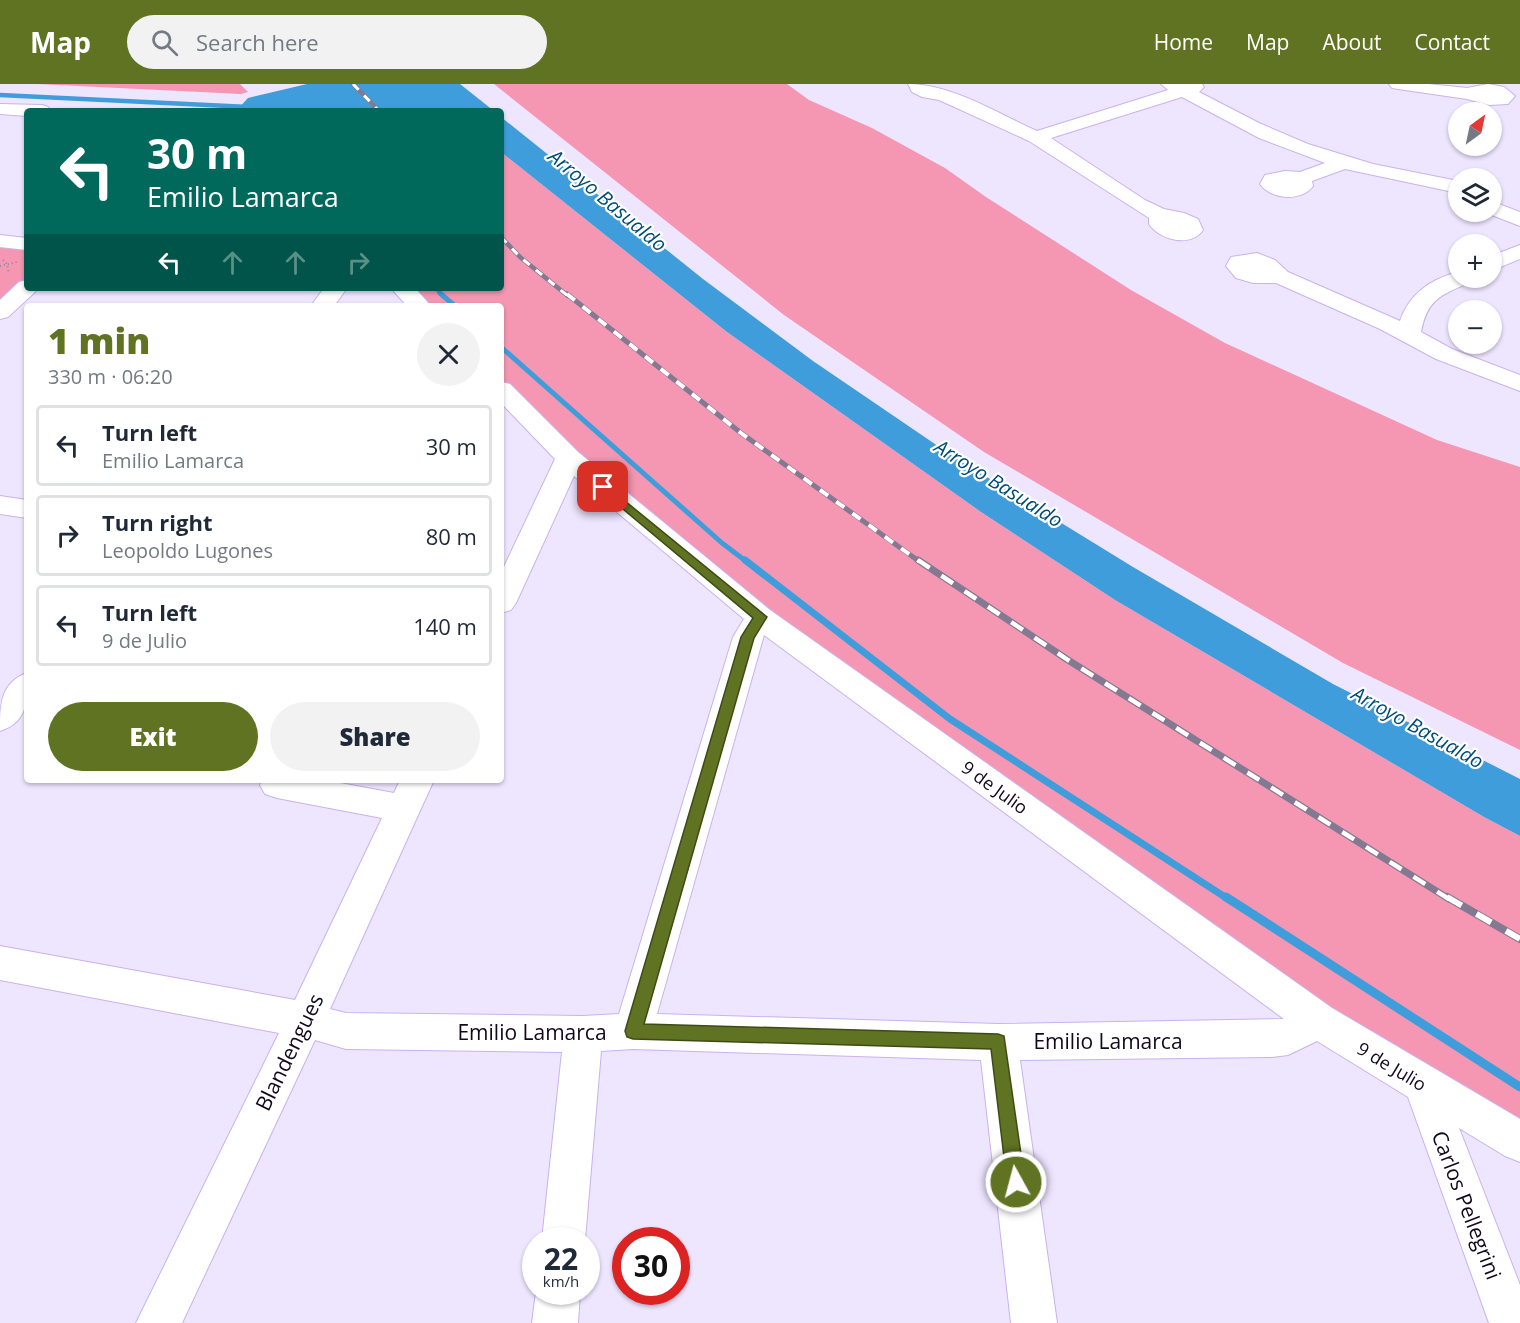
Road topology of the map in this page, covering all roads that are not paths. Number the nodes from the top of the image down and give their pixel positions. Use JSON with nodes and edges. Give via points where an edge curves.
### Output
{"nodes":[{"id":1,"x":917,"y":84,"type":"edge"},
{"id":2,"x":1205,"y":84,"type":"edge"},
{"id":3,"x":1398,"y":84,"type":"edge"},
{"id":4,"x":1177,"y":87,"type":"edge"},
{"id":5,"x":942,"y":89,"type":"edge"},
{"id":6,"x":1469,"y":94,"type":"dead end"},
{"id":7,"x":0,"y":110,"type":"edge"},
{"id":8,"x":24,"y":111,"type":"edge"},
{"id":9,"x":1036,"y":137,"type":"junction"},
{"id":10,"x":1345,"y":162,"type":"junction"},
{"id":11,"x":1403,"y":176,"type":"junction"},
{"id":12,"x":1302,"y":178,"type":"dead end"},
{"id":13,"x":1448,"y":185,"type":"edge"},
{"id":14,"x":1448,"y":191,"type":"edge"},
{"id":15,"x":1502,"y":203,"type":"edge"},
{"id":16,"x":1159,"y":215,"type":"dead end"},
{"id":17,"x":1520,"y":220,"type":"edge"},
{"id":18,"x":0,"y":241,"type":"edge"},
{"id":19,"x":24,"y":244,"type":"edge"},
{"id":20,"x":1520,"y":251,"type":"edge"},
{"id":21,"x":1502,"y":259,"type":"edge"},
{"id":22,"x":1280,"y":277,"type":"dead end"},
{"id":23,"x":17,"y":284,"type":"edge"},
{"id":24,"x":1448,"y":284,"type":"edge"},
{"id":25,"x":334,"y":291,"type":"edge"},
{"id":26,"x":405,"y":291,"type":"edge"},
{"id":27,"x":324,"y":303,"type":"edge"},
{"id":28,"x":417,"y":303,"type":"edge"},
{"id":29,"x":0,"y":312,"type":"edge"},
{"id":30,"x":1409,"y":335,"type":"junction"},
{"id":31,"x":1520,"y":384,"type":"edge"},
{"id":32,"x":504,"y":392,"type":"edge"},
{"id":33,"x":569,"y":458,"type":"junction"},
{"id":34,"x":0,"y":505,"type":"edge"},
{"id":35,"x":24,"y":509,"type":"edge"},
{"id":36,"x":508,"y":572,"type":"edge"},
{"id":37,"x":504,"y":590,"type":"edge"},
{"id":38,"x":760,"y":617,"type":"junction"},
{"id":39,"x":24,"y":689,"type":"edge"},
{"id":40,"x":0,"y":719,"type":"edge"},
{"id":41,"x":277,"y":785,"type":"dead end"},
{"id":42,"x":410,"y":794,"type":"edge"},
{"id":43,"x":0,"y":963,"type":"edge"},
{"id":44,"x":305,"y":1020,"type":"junction"},
{"id":45,"x":1318,"y":1021,"type":"junction"},
{"id":46,"x":633,"y":1031,"type":"junction"},
{"id":47,"x":583,"y":1034,"type":"junction"},
{"id":48,"x":998,"y":1042,"type":"junction"},
{"id":49,"x":1426,"y":1086,"type":"junction"},
{"id":50,"x":1520,"y":1142,"type":"edge"},
{"id":51,"x":564,"y":1227,"type":"edge"},
{"id":52,"x":557,"y":1305,"type":"edge"},
{"id":53,"x":159,"y":1323,"type":"edge"},
{"id":54,"x":555,"y":1323,"type":"edge"},
{"id":55,"x":1034,"y":1323,"type":"edge"},
{"id":56,"x":1512,"y":1323,"type":"edge"}],
"edges":[{"from":1,"to":5,"type":"street","via":[[922,91]]},
{"from":2,"to":4,"type":"street"},
{"from":3,"to":6,"type":"street"},
{"from":4,"to":9,"type":"street"},
{"from":4,"to":10,"type":"street","via":[[1280,140]]},
{"from":5,"to":9,"type":"street"},
{"from":7,"to":8,"type":"street"},
{"from":9,"to":16,"type":"street","via":[[1120,194]]},
{"from":10,"to":11,"type":"street"},
{"from":10,"to":12,"type":"street"},
{"from":11,"to":13,"type":"street"},
{"from":11,"to":14,"type":"street"},
{"from":15,"to":17,"type":"street"},
{"from":18,"to":19,"type":"street"},
{"from":20,"to":21,"type":"street"},
{"from":22,"to":30,"type":"street"},
{"from":23,"to":29,"type":"street"},
{"from":24,"to":30,"type":"street","via":[[1422,297],[1411,319]]},
{"from":25,"to":27,"type":"street"},
{"from":26,"to":28,"type":"street"},
{"from":30,"to":31,"type":"street","via":[[1444,354]]},
{"from":32,"to":33,"type":"street","name":"9 de Julio"},
{"from":33,"to":36,"type":"street"},
{"from":33,"to":38,"type":"street","name":"9 de Julio"},
{"from":34,"to":35,"type":"street"},
{"from":36,"to":37,"type":"street"},
{"from":38,"to":45,"type":"street","name":"9 de Julio"},
{"from":38,"to":46,"type":"street","via":[[748,637]]},
{"from":39,"to":40,"type":"street"},
{"from":41,"to":42,"type":"street"},
{"from":42,"to":44,"type":"street","name":"Blandengues"},
{"from":43,"to":44,"type":"street","name":"Emilio Lamarca"},
{"from":44,"to":47,"type":"street","name":"Emilio Lamarca","via":[[346,1031]]},
{"from":44,"to":53,"type":"street","name":"Blandengues"},
{"from":45,"to":48,"type":"street","name":"Emilio Lamarca","via":[[1288,1037],[1272,1039]]},
{"from":45,"to":49,"type":"street","name":"9 de Julio"},
{"from":46,"to":47,"type":"street","name":"Emilio Lamarca"},
{"from":46,"to":48,"type":"street","name":"Emilio Lamarca"},
{"from":47,"to":51,"type":"street"},
{"from":48,"to":55,"type":"street"},
{"from":49,"to":50,"type":"street","name":"9 de Julio"},
{"from":49,"to":56,"type":"street","name":"Carlos Pellegrini","via":[[1431,1109]]},
{"from":52,"to":54,"type":"street"}]}
